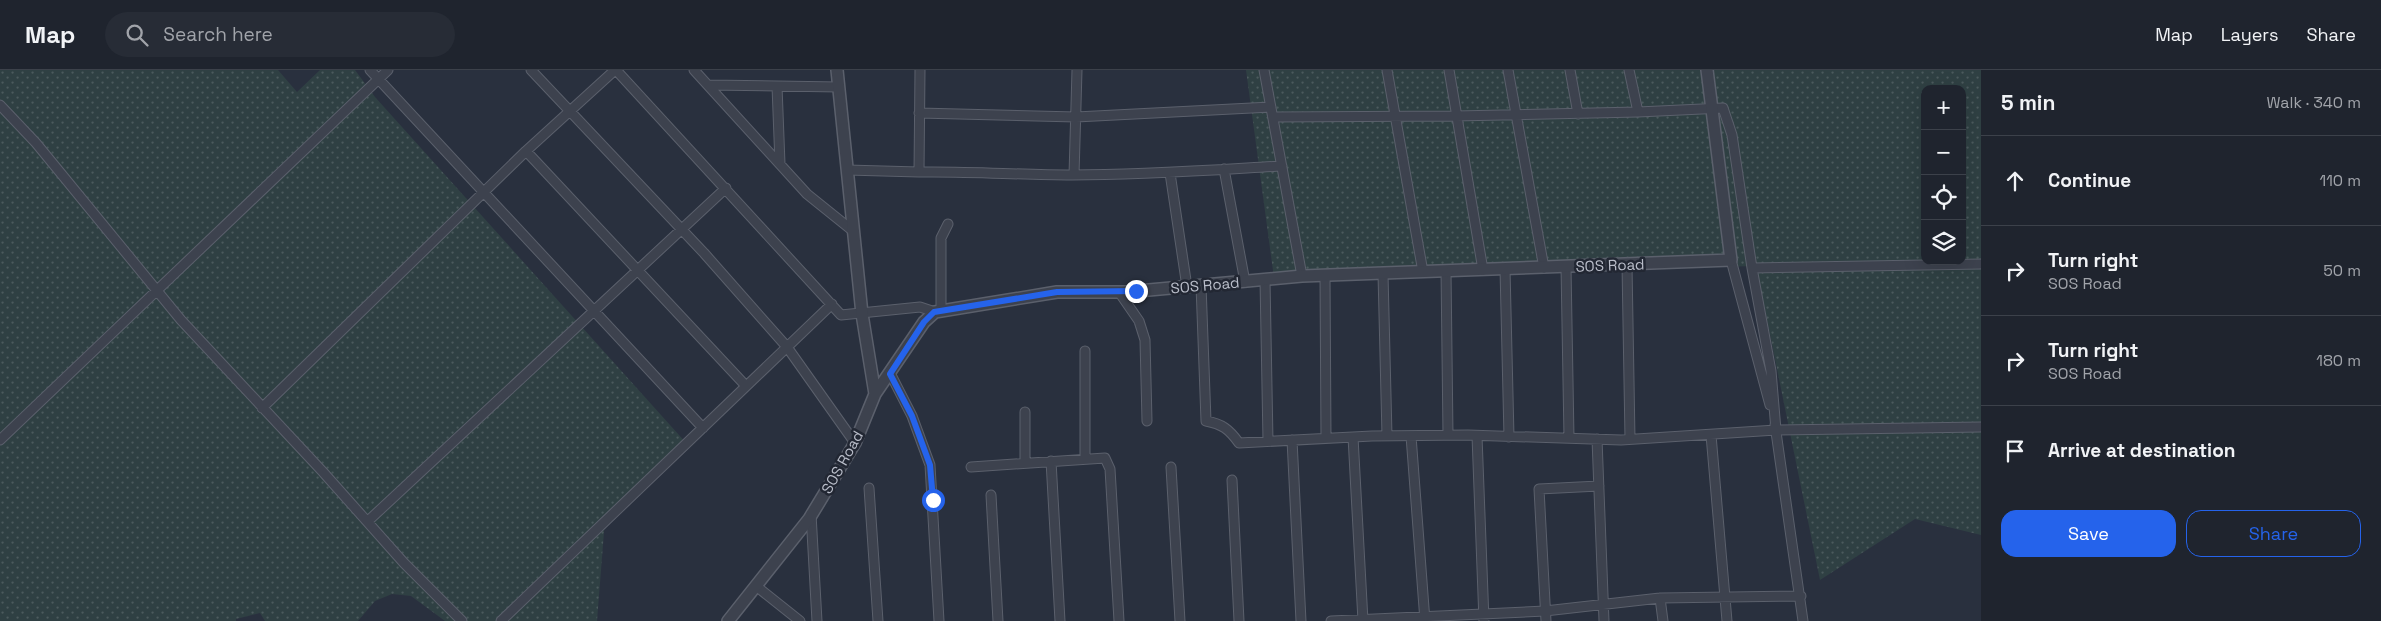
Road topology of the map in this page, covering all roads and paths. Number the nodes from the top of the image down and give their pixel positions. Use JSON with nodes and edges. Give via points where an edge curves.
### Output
{"nodes":[{"id":1,"x":370,"y":70,"type":"edge"},
{"id":2,"x":388,"y":70,"type":"edge"},
{"id":3,"x":531,"y":70,"type":"edge"},
{"id":4,"x":616,"y":70,"type":"edge"},
{"id":5,"x":694,"y":70,"type":"edge"},
{"id":6,"x":837,"y":70,"type":"edge"},
{"id":7,"x":920,"y":70,"type":"edge"},
{"id":8,"x":1076,"y":70,"type":"edge"},
{"id":9,"x":1264,"y":70,"type":"edge"},
{"id":10,"x":1386,"y":70,"type":"edge"},
{"id":11,"x":1448,"y":70,"type":"edge"},
{"id":12,"x":1508,"y":70,"type":"edge"},
{"id":13,"x":1570,"y":70,"type":"edge"},
{"id":14,"x":1629,"y":70,"type":"edge"},
{"id":15,"x":1707,"y":70,"type":"edge"},
{"id":16,"x":379,"y":79,"type":"junction"},
{"id":17,"x":708,"y":85,"type":"junction"},
{"id":18,"x":777,"y":86,"type":"junction"},
{"id":19,"x":839,"y":87,"type":"junction"},
{"id":20,"x":0,"y":105,"type":"edge"},
{"id":21,"x":1710,"y":108,"type":"junction"},
{"id":22,"x":570,"y":112,"type":"junction"},
{"id":23,"x":1272,"y":112,"type":"junction"},
{"id":24,"x":1638,"y":112,"type":"junction"},
{"id":25,"x":919,"y":113,"type":"junction"},
{"id":26,"x":1516,"y":114,"type":"junction"},
{"id":27,"x":1578,"y":114,"type":"junction"},
{"id":28,"x":1396,"y":116,"type":"junction"},
{"id":29,"x":1455,"y":116,"type":"junction"},
{"id":30,"x":1076,"y":117,"type":"junction"},
{"id":31,"x":526,"y":151,"type":"junction"},
{"id":32,"x":780,"y":164,"type":"junction"},
{"id":33,"x":1282,"y":166,"type":"junction"},
{"id":34,"x":1224,"y":169,"type":"junction"},
{"id":35,"x":847,"y":170,"type":"junction"},
{"id":36,"x":919,"y":172,"type":"junction"},
{"id":37,"x":1170,"y":173,"type":"junction"},
{"id":38,"x":1074,"y":175,"type":"junction"},
{"id":39,"x":726,"y":188,"type":"junction"},
{"id":40,"x":484,"y":192,"type":"junction"},
{"id":41,"x":948,"y":224,"type":"dead end"},
{"id":42,"x":682,"y":230,"type":"junction"},
{"id":43,"x":854,"y":231,"type":"junction"},
{"id":44,"x":1731,"y":260,"type":"junction"},
{"id":45,"x":1981,"y":264,"type":"edge"},
{"id":46,"x":1627,"y":265,"type":"junction"},
{"id":47,"x":1566,"y":267,"type":"junction"},
{"id":48,"x":1544,"y":268,"type":"junction"},
{"id":49,"x":1752,"y":268,"type":"junction"},
{"id":50,"x":1506,"y":269,"type":"junction"},
{"id":51,"x":1483,"y":270,"type":"junction"},
{"id":52,"x":638,"y":271,"type":"junction"},
{"id":53,"x":1446,"y":271,"type":"junction"},
{"id":54,"x":1422,"y":272,"type":"junction"},
{"id":55,"x":1383,"y":274,"type":"junction"},
{"id":56,"x":1302,"y":276,"type":"junction"},
{"id":57,"x":1325,"y":276,"type":"junction"},
{"id":58,"x":1265,"y":280,"type":"junction"},
{"id":59,"x":1245,"y":282,"type":"junction"},
{"id":60,"x":1201,"y":285,"type":"junction"},
{"id":61,"x":1187,"y":287,"type":"junction"},
{"id":62,"x":158,"y":291,"type":"junction"},
{"id":63,"x":1119,"y":292,"type":"junction"},
{"id":64,"x":832,"y":304,"type":"junction"},
{"id":65,"x":594,"y":311,"type":"junction"},
{"id":66,"x":938,"y":311,"type":"junction"},
{"id":67,"x":862,"y":314,"type":"junction"},
{"id":68,"x":787,"y":347,"type":"junction"},
{"id":69,"x":1085,"y":351,"type":"dead end"},
{"id":70,"x":890,"y":374,"type":"junction"},
{"id":71,"x":746,"y":386,"type":"junction"},
{"id":72,"x":875,"y":394,"type":"junction"},
{"id":73,"x":262,"y":408,"type":"junction"},
{"id":74,"x":1025,"y":412,"type":"dead end"},
{"id":75,"x":1148,"y":421,"type":"dead end"},
{"id":76,"x":1981,"y":426,"type":"edge"},
{"id":77,"x":703,"y":428,"type":"junction"},
{"id":78,"x":1776,"y":430,"type":"junction"},
{"id":79,"x":1448,"y":435,"type":"junction"},
{"id":80,"x":1711,"y":435,"type":"junction"},
{"id":81,"x":1387,"y":436,"type":"junction"},
{"id":82,"x":1411,"y":436,"type":"junction"},
{"id":83,"x":1477,"y":436,"type":"junction"},
{"id":84,"x":1353,"y":437,"type":"junction"},
{"id":85,"x":1509,"y":437,"type":"junction"},
{"id":86,"x":1326,"y":438,"type":"junction"},
{"id":87,"x":1569,"y":438,"type":"junction"},
{"id":88,"x":1597,"y":439,"type":"junction"},
{"id":89,"x":1630,"y":439,"type":"junction"},
{"id":90,"x":0,"y":440,"type":"edge"},
{"id":91,"x":1292,"y":440,"type":"junction"},
{"id":92,"x":1268,"y":441,"type":"junction"},
{"id":93,"x":855,"y":443,"type":"junction"},
{"id":94,"x":1085,"y":459,"type":"junction"},
{"id":95,"x":1051,"y":461,"type":"junction"},
{"id":96,"x":1025,"y":463,"type":"junction"},
{"id":97,"x":971,"y":467,"type":"dead end"},
{"id":98,"x":1171,"y":467,"type":"dead end"},
{"id":99,"x":1232,"y":480,"type":"dead end"},
{"id":100,"x":1599,"y":486,"type":"junction"},
{"id":101,"x":869,"y":488,"type":"dead end"},
{"id":102,"x":991,"y":495,"type":"dead end"},
{"id":103,"x":811,"y":514,"type":"junction"},
{"id":104,"x":368,"y":521,"type":"junction"},
{"id":105,"x":756,"y":586,"type":"junction"},
{"id":106,"x":1801,"y":596,"type":"junction"},
{"id":107,"x":1725,"y":597,"type":"junction"},
{"id":108,"x":1660,"y":598,"type":"junction"},
{"id":109,"x":1603,"y":604,"type":"junction"},
{"id":110,"x":1545,"y":611,"type":"junction"},
{"id":111,"x":1484,"y":617,"type":"edge"},
{"id":112,"x":1425,"y":619,"type":"edge"},
{"id":113,"x":1363,"y":620,"type":"edge"},
{"id":114,"x":462,"y":621,"type":"edge"},
{"id":115,"x":501,"y":621,"type":"edge"},
{"id":116,"x":728,"y":621,"type":"edge"},
{"id":117,"x":800,"y":621,"type":"edge"},
{"id":118,"x":816,"y":621,"type":"edge"},
{"id":119,"x":878,"y":621,"type":"edge"},
{"id":120,"x":939,"y":621,"type":"edge"},
{"id":121,"x":998,"y":621,"type":"edge"},
{"id":122,"x":1060,"y":621,"type":"edge"},
{"id":123,"x":1118,"y":621,"type":"edge"},
{"id":124,"x":1180,"y":621,"type":"edge"},
{"id":125,"x":1239,"y":621,"type":"edge"},
{"id":126,"x":1301,"y":621,"type":"edge"},
{"id":127,"x":1331,"y":621,"type":"edge"},
{"id":128,"x":1546,"y":621,"type":"edge"},
{"id":129,"x":1604,"y":621,"type":"edge"},
{"id":130,"x":1663,"y":621,"type":"edge"},
{"id":131,"x":1727,"y":621,"type":"edge"},
{"id":132,"x":1803,"y":621,"type":"edge"}],
"edges":[{"from":1,"to":16,"type":"street"},
{"from":2,"to":16,"type":"street"},
{"from":3,"to":22,"type":"street"},
{"from":4,"to":22,"type":"street"},
{"from":4,"to":39,"type":"street"},
{"from":5,"to":17,"type":"street"},
{"from":6,"to":19,"type":"street"},
{"from":7,"to":25,"type":"street"},
{"from":8,"to":30,"type":"street"},
{"from":9,"to":23,"type":"street"},
{"from":10,"to":28,"type":"street"},
{"from":11,"to":29,"type":"street"},
{"from":12,"to":26,"type":"street"},
{"from":13,"to":27,"type":"street"},
{"from":14,"to":24,"type":"street"},
{"from":15,"to":21,"type":"street"},
{"from":16,"to":40,"type":"street"},
{"from":16,"to":62,"type":"street"},
{"from":17,"to":18,"type":"street"},
{"from":17,"to":32,"type":"street"},
{"from":18,"to":19,"type":"street"},
{"from":18,"to":32,"type":"street"},
{"from":19,"to":35,"type":"street"},
{"from":20,"to":62,"type":"street"},
{"from":21,"to":24,"type":"street"},
{"from":21,"to":44,"type":"street"},
{"from":21,"to":49,"type":"street","via":[[1723,108],[1732,135]]},
{"from":22,"to":31,"type":"street"},
{"from":22,"to":42,"type":"street"},
{"from":23,"to":28,"type":"street"},
{"from":23,"to":30,"type":"street"},
{"from":23,"to":33,"type":"street"},
{"from":24,"to":27,"type":"street"},
{"from":25,"to":30,"type":"street"},
{"from":25,"to":36,"type":"street"},
{"from":26,"to":27,"type":"street"},
{"from":26,"to":29,"type":"street"},
{"from":26,"to":48,"type":"street"},
{"from":28,"to":29,"type":"street"},
{"from":28,"to":54,"type":"street"},
{"from":29,"to":51,"type":"street"},
{"from":30,"to":38,"type":"street"},
{"from":31,"to":40,"type":"street"},
{"from":31,"to":52,"type":"street"},
{"from":32,"to":43,"type":"street","via":[[807,194]]},
{"from":33,"to":34,"type":"street"},
{"from":33,"to":56,"type":"street"},
{"from":34,"to":37,"type":"street"},
{"from":34,"to":59,"type":"street"},
{"from":35,"to":36,"type":"street"},
{"from":35,"to":43,"type":"street"},
{"from":36,"to":38,"type":"street","via":[[970,170]]},
{"from":37,"to":38,"type":"street"},
{"from":37,"to":61,"type":"street"},
{"from":39,"to":42,"type":"street"},
{"from":39,"to":64,"type":"street"},
{"from":40,"to":65,"type":"street"},
{"from":40,"to":73,"type":"street"},
{"from":41,"to":66,"type":"street","via":[[941,238]]},
{"from":42,"to":52,"type":"street"},
{"from":42,"to":68,"type":"street"},
{"from":43,"to":67,"type":"street"},
{"from":44,"to":46,"type":"street","name":"SOS Road"},
{"from":44,"to":78,"type":"street"},
{"from":45,"to":49,"type":"street"},
{"from":46,"to":47,"type":"street","name":"SOS Road"},
{"from":46,"to":89,"type":"street"},
{"from":47,"to":48,"type":"street","name":"SOS Road"},
{"from":47,"to":87,"type":"street"},
{"from":48,"to":50,"type":"street","name":"SOS Road"},
{"from":49,"to":78,"type":"street","via":[[1771,371]]},
{"from":50,"to":51,"type":"street","name":"SOS Road"},
{"from":50,"to":85,"type":"street"},
{"from":51,"to":53,"type":"street","name":"SOS Road"},
{"from":52,"to":65,"type":"street"},
{"from":52,"to":71,"type":"street"},
{"from":53,"to":54,"type":"street","name":"SOS Road"},
{"from":53,"to":79,"type":"street"},
{"from":54,"to":55,"type":"street","name":"SOS Road"},
{"from":55,"to":57,"type":"street","name":"SOS Road"},
{"from":55,"to":81,"type":"street"},
{"from":56,"to":57,"type":"street","name":"SOS Road"},
{"from":56,"to":58,"type":"street","name":"SOS Road"},
{"from":57,"to":86,"type":"street"},
{"from":58,"to":59,"type":"street","name":"SOS Road"},
{"from":58,"to":92,"type":"street"},
{"from":59,"to":60,"type":"street","name":"SOS Road"},
{"from":60,"to":61,"type":"street","name":"SOS Road"},
{"from":60,"to":92,"type":"street","via":[[1206,421],[1229,429],[1238,443]]},
{"from":61,"to":63,"type":"street","name":"SOS Road"},
{"from":62,"to":73,"type":"street"},
{"from":62,"to":90,"type":"street"},
{"from":63,"to":66,"type":"street","name":"SOS Road","via":[[1057,292]]},
{"from":63,"to":75,"type":"street","via":[[1139,321],[1145,340]]},
{"from":64,"to":67,"type":"street","via":[[841,315]]},
{"from":64,"to":68,"type":"street"},
{"from":65,"to":77,"type":"street"},
{"from":65,"to":104,"type":"street"},
{"from":66,"to":67,"type":"street","via":[[920,307]]},
{"from":66,"to":70,"type":"street","name":"SOS Road","via":[[924,322]]},
{"from":67,"to":72,"type":"street"},
{"from":68,"to":71,"type":"street"},
{"from":68,"to":93,"type":"street"},
{"from":69,"to":94,"type":"street"},
{"from":70,"to":72,"type":"street","name":"SOS Road"},
{"from":70,"to":120,"type":"street","via":[[912,416],[930,465]]},
{"from":71,"to":77,"type":"street"},
{"from":72,"to":93,"type":"street","name":"SOS Road"},
{"from":73,"to":104,"type":"street"},
{"from":74,"to":96,"type":"street"},
{"from":76,"to":78,"type":"street"},
{"from":77,"to":115,"type":"street"},
{"from":78,"to":80,"type":"street"},
{"from":78,"to":106,"type":"street"},
{"from":79,"to":82,"type":"street"},
{"from":79,"to":83,"type":"street"},
{"from":80,"to":89,"type":"street"},
{"from":80,"to":107,"type":"street"},
{"from":81,"to":82,"type":"street"},
{"from":81,"to":84,"type":"street"},
{"from":82,"to":112,"type":"street"},
{"from":83,"to":85,"type":"street"},
{"from":83,"to":111,"type":"street"},
{"from":84,"to":86,"type":"street"},
{"from":84,"to":113,"type":"street"},
{"from":85,"to":87,"type":"street"},
{"from":86,"to":91,"type":"street"},
{"from":87,"to":88,"type":"street"},
{"from":88,"to":89,"type":"street"},
{"from":88,"to":100,"type":"street"},
{"from":91,"to":92,"type":"street"},
{"from":91,"to":126,"type":"street"},
{"from":93,"to":103,"type":"street","name":"SOS Road"},
{"from":94,"to":95,"type":"street"},
{"from":94,"to":123,"type":"street","via":[[1105,458],[1110,469]]},
{"from":95,"to":96,"type":"street"},
{"from":95,"to":122,"type":"street"},
{"from":96,"to":97,"type":"street"},
{"from":98,"to":124,"type":"street"},
{"from":99,"to":125,"type":"street"},
{"from":100,"to":109,"type":"street"},
{"from":100,"to":110,"type":"street","via":[[1539,489]]},
{"from":101,"to":119,"type":"street"},
{"from":102,"to":121,"type":"street"},
{"from":103,"to":105,"type":"street","name":"SOS Road"},
{"from":103,"to":118,"type":"street"},
{"from":104,"to":114,"type":"street"},
{"from":105,"to":116,"type":"street","name":"SOS Road"},
{"from":105,"to":117,"type":"street"},
{"from":106,"to":107,"type":"street"},
{"from":106,"to":132,"type":"street"},
{"from":107,"to":108,"type":"street"},
{"from":107,"to":131,"type":"street"},
{"from":108,"to":109,"type":"street"},
{"from":108,"to":130,"type":"street"},
{"from":109,"to":110,"type":"street"},
{"from":109,"to":129,"type":"street"},
{"from":110,"to":111,"type":"street"},
{"from":110,"to":128,"type":"street"},
{"from":111,"to":112,"type":"street"},
{"from":112,"to":113,"type":"street"},
{"from":113,"to":127,"type":"street"}]}
